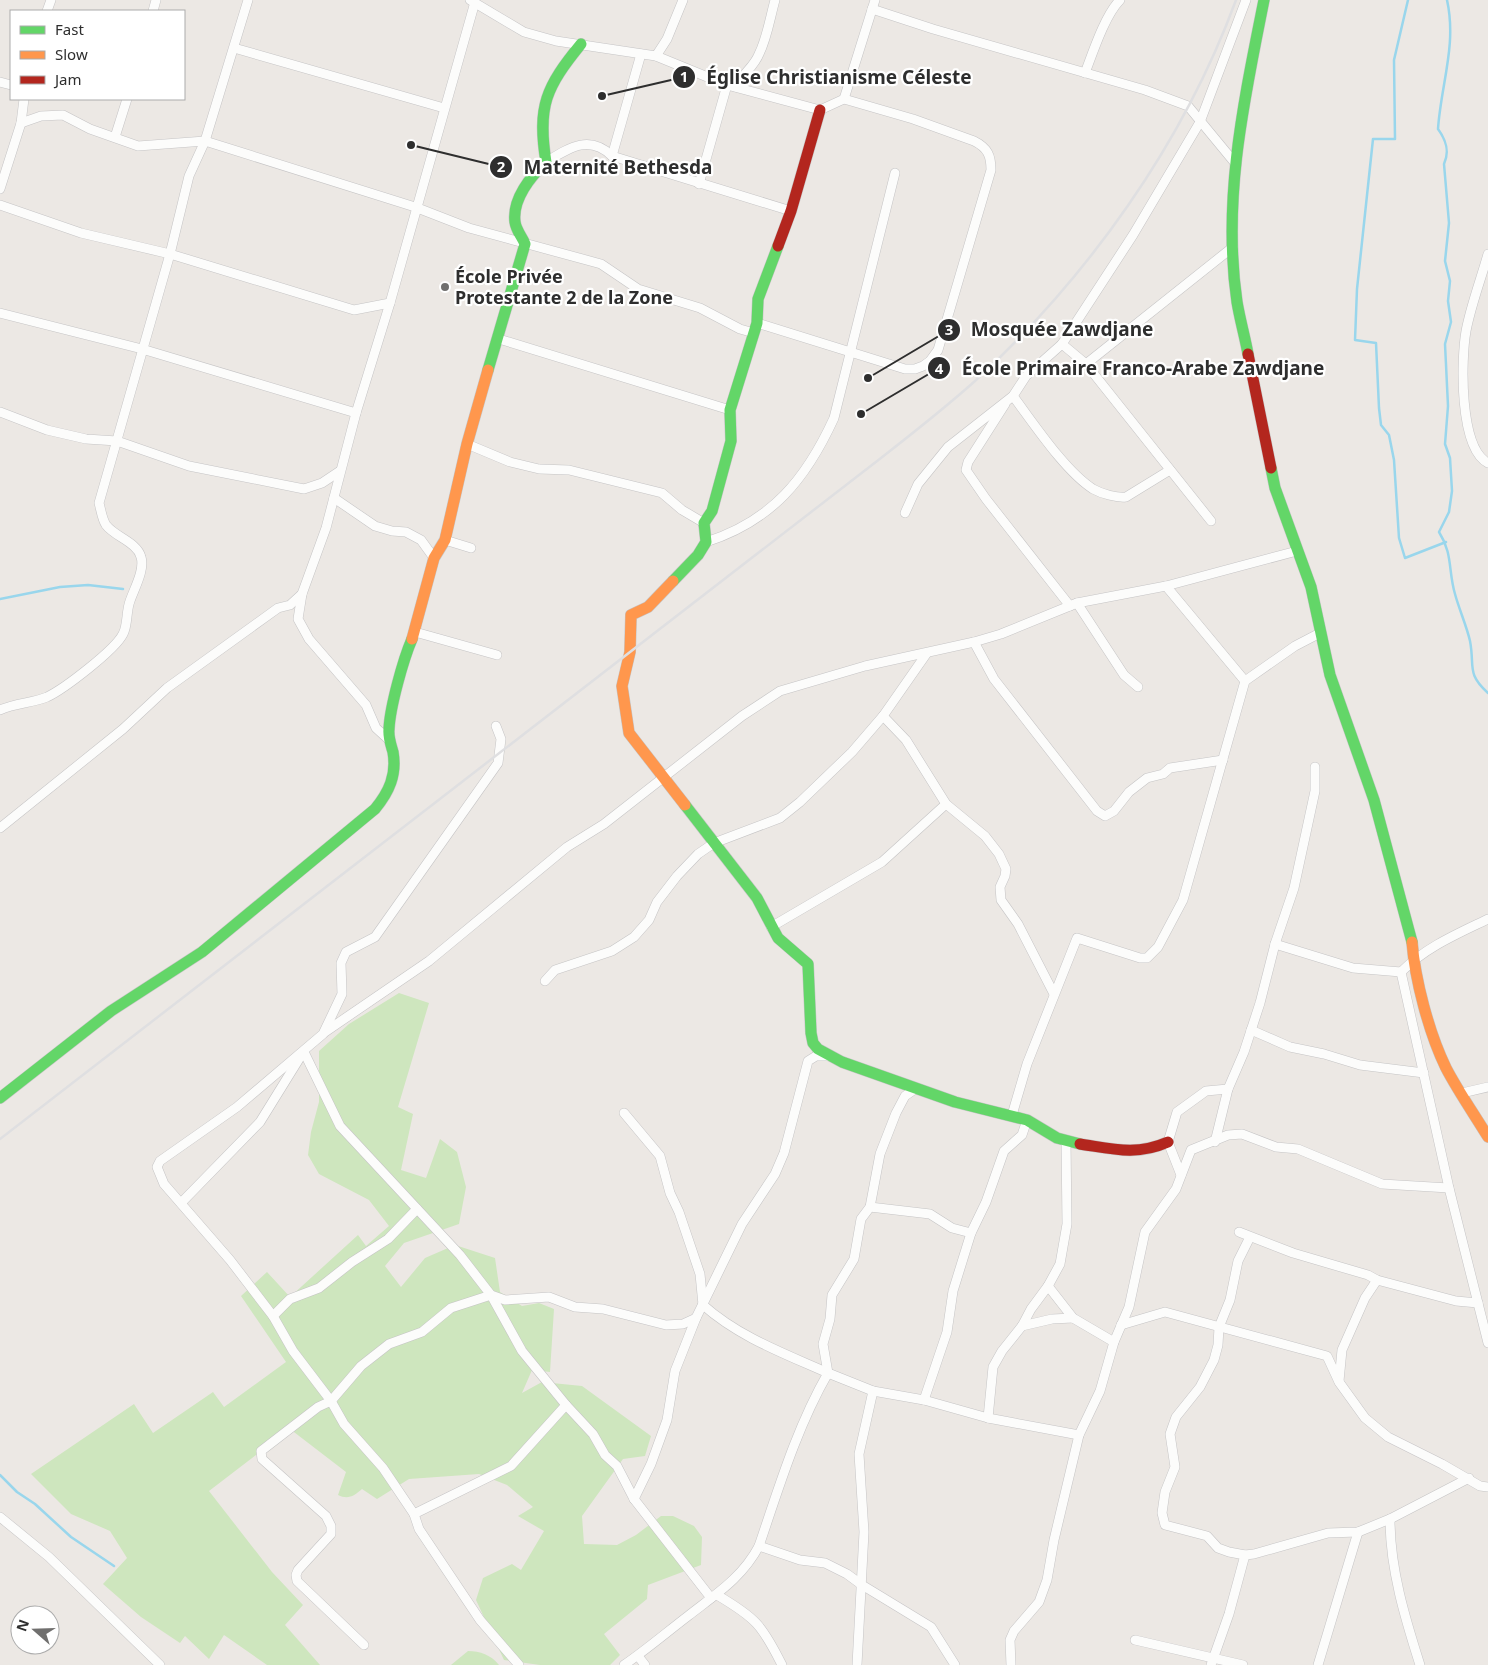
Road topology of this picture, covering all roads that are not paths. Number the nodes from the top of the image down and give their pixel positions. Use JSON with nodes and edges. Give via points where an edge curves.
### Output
{"nodes":[{"id":1,"x":248,"y":0,"type":"edge"},
{"id":2,"x":683,"y":0,"type":"edge"},
{"id":3,"x":774,"y":0,"type":"edge"},
{"id":4,"x":875,"y":0,"type":"edge"},
{"id":5,"x":1120,"y":0,"type":"edge"},
{"id":6,"x":1246,"y":0,"type":"edge"},
{"id":7,"x":1264,"y":0,"type":"edge"},
{"id":8,"x":472,"y":1,"type":"edge"},
{"id":9,"x":872,"y":10,"type":"junction"},
{"id":10,"x":581,"y":44,"type":"junction"},
{"id":11,"x":234,"y":48,"type":"junction"},
{"id":12,"x":641,"y":54,"type":"junction"},
{"id":13,"x":656,"y":56,"type":"junction"},
{"id":14,"x":1085,"y":72,"type":"junction"},
{"id":15,"x":726,"y":86,"type":"junction"},
{"id":16,"x":736,"y":86,"type":"junction"},
{"id":17,"x":844,"y":99,"type":"junction"},
{"id":18,"x":24,"y":100,"type":"edge"},
{"id":19,"x":127,"y":100,"type":"edge"},
{"id":20,"x":444,"y":108,"type":"junction"},
{"id":21,"x":820,"y":110,"type":"junction"},
{"id":22,"x":1200,"y":122,"type":"junction"},
{"id":23,"x":21,"y":123,"type":"junction"},
{"id":24,"x":115,"y":137,"type":"junction"},
{"id":25,"x":205,"y":141,"type":"junction"},
{"id":26,"x":612,"y":156,"type":"junction"},
{"id":27,"x":546,"y":162,"type":"junction"},
{"id":28,"x":1235,"y":164,"type":"junction"},
{"id":29,"x":895,"y":173,"type":"dead end"},
{"id":30,"x":699,"y":184,"type":"junction"},
{"id":31,"x":0,"y":190,"type":"edge"},
{"id":32,"x":0,"y":206,"type":"edge"},
{"id":33,"x":416,"y":207,"type":"junction"},
{"id":34,"x":791,"y":211,"type":"junction"},
{"id":35,"x":525,"y":244,"type":"junction"},
{"id":36,"x":1233,"y":247,"type":"junction"},
{"id":37,"x":170,"y":254,"type":"junction"},
{"id":38,"x":1488,"y":254,"type":"edge"},
{"id":39,"x":390,"y":303,"type":"junction"},
{"id":40,"x":0,"y":313,"type":"edge"},
{"id":41,"x":756,"y":328,"type":"junction"},
{"id":42,"x":499,"y":339,"type":"junction"},
{"id":43,"x":1062,"y":344,"type":"junction"},
{"id":44,"x":142,"y":349,"type":"junction"},
{"id":45,"x":851,"y":352,"type":"junction"},
{"id":46,"x":1086,"y":364,"type":"junction"},
{"id":47,"x":1010,"y":399,"type":"junction"},
{"id":48,"x":730,"y":410,"type":"junction"},
{"id":49,"x":0,"y":412,"type":"edge"},
{"id":50,"x":356,"y":413,"type":"junction"},
{"id":51,"x":117,"y":441,"type":"junction"},
{"id":52,"x":467,"y":444,"type":"junction"},
{"id":53,"x":1488,"y":462,"type":"edge"},
{"id":54,"x":1170,"y":470,"type":"junction"},
{"id":55,"x":340,"y":471,"type":"junction"},
{"id":56,"x":334,"y":498,"type":"junction"},
{"id":57,"x":905,"y":513,"type":"dead end"},
{"id":58,"x":1211,"y":522,"type":"dead end"},
{"id":59,"x":704,"y":523,"type":"junction"},
{"id":60,"x":445,"y":540,"type":"junction"},
{"id":61,"x":706,"y":542,"type":"junction"},
{"id":62,"x":471,"y":548,"type":"dead end"},
{"id":63,"x":1297,"y":550,"type":"junction"},
{"id":64,"x":434,"y":558,"type":"junction"},
{"id":65,"x":1166,"y":586,"type":"junction"},
{"id":66,"x":302,"y":594,"type":"junction"},
{"id":67,"x":1074,"y":604,"type":"junction"},
{"id":68,"x":415,"y":632,"type":"junction"},
{"id":69,"x":1320,"y":633,"type":"junction"},
{"id":70,"x":974,"y":642,"type":"junction"},
{"id":71,"x":927,"y":653,"type":"junction"},
{"id":72,"x":497,"y":655,"type":"dead end"},
{"id":73,"x":1245,"y":682,"type":"junction"},
{"id":74,"x":1138,"y":687,"type":"dead end"},
{"id":75,"x":0,"y":710,"type":"edge"},
{"id":76,"x":883,"y":716,"type":"junction"},
{"id":77,"x":496,"y":726,"type":"dead end"},
{"id":78,"x":388,"y":739,"type":"junction"},
{"id":79,"x":1223,"y":760,"type":"junction"},
{"id":80,"x":1315,"y":767,"type":"dead end"},
{"id":81,"x":665,"y":778,"type":"junction"},
{"id":82,"x":946,"y":804,"type":"junction"},
{"id":83,"x":0,"y":828,"type":"edge"},
{"id":84,"x":714,"y":843,"type":"junction"},
{"id":85,"x":1488,"y":919,"type":"edge"},
{"id":86,"x":770,"y":927,"type":"junction"},
{"id":87,"x":1275,"y":944,"type":"junction"},
{"id":88,"x":1413,"y":959,"type":"junction"},
{"id":89,"x":1401,"y":972,"type":"junction"},
{"id":90,"x":545,"y":981,"type":"dead end"},
{"id":91,"x":1054,"y":994,"type":"junction"},
{"id":92,"x":1251,"y":1030,"type":"junction"},
{"id":93,"x":323,"y":1034,"type":"junction"},
{"id":94,"x":813,"y":1043,"type":"junction"},
{"id":95,"x":304,"y":1052,"type":"junction"},
{"id":96,"x":829,"y":1056,"type":"junction"},
{"id":97,"x":808,"y":1061,"type":"junction"},
{"id":98,"x":1424,"y":1073,"type":"junction"},
{"id":99,"x":1488,"y":1087,"type":"edge"},
{"id":100,"x":915,"y":1089,"type":"junction"},
{"id":101,"x":1228,"y":1089,"type":"junction"},
{"id":102,"x":1462,"y":1093,"type":"junction"},
{"id":103,"x":0,"y":1098,"type":"edge"},
{"id":104,"x":624,"y":1113,"type":"dead end"},
{"id":105,"x":1012,"y":1115,"type":"junction"},
{"id":106,"x":1027,"y":1120,"type":"junction"},
{"id":107,"x":1488,"y":1137,"type":"edge"},
{"id":108,"x":1066,"y":1141,"type":"junction"},
{"id":109,"x":1168,"y":1142,"type":"junction"},
{"id":110,"x":1215,"y":1142,"type":"junction"},
{"id":111,"x":1181,"y":1175,"type":"junction"},
{"id":112,"x":1449,"y":1188,"type":"junction"},
{"id":113,"x":181,"y":1203,"type":"junction"},
{"id":114,"x":870,"y":1207,"type":"junction"},
{"id":115,"x":417,"y":1209,"type":"junction"},
{"id":116,"x":1239,"y":1232,"type":"dead end"},
{"id":117,"x":971,"y":1233,"type":"junction"},
{"id":118,"x":1250,"y":1237,"type":"junction"},
{"id":119,"x":1377,"y":1280,"type":"junction"},
{"id":120,"x":1048,"y":1286,"type":"junction"},
{"id":121,"x":491,"y":1295,"type":"junction"},
{"id":122,"x":1478,"y":1303,"type":"junction"},
{"id":123,"x":703,"y":1305,"type":"junction"},
{"id":124,"x":273,"y":1316,"type":"junction"},
{"id":125,"x":696,"y":1318,"type":"junction"},
{"id":126,"x":1073,"y":1318,"type":"junction"},
{"id":127,"x":1121,"y":1325,"type":"junction"},
{"id":128,"x":1022,"y":1326,"type":"junction"},
{"id":129,"x":1219,"y":1327,"type":"junction"},
{"id":130,"x":1114,"y":1342,"type":"junction"},
{"id":131,"x":1488,"y":1343,"type":"edge"},
{"id":132,"x":828,"y":1372,"type":"junction"},
{"id":133,"x":1339,"y":1382,"type":"junction"},
{"id":134,"x":873,"y":1391,"type":"junction"},
{"id":135,"x":331,"y":1400,"type":"junction"},
{"id":136,"x":924,"y":1400,"type":"junction"},
{"id":137,"x":566,"y":1405,"type":"junction"},
{"id":138,"x":988,"y":1418,"type":"junction"},
{"id":139,"x":1079,"y":1435,"type":"junction"},
{"id":140,"x":1469,"y":1478,"type":"junction"},
{"id":141,"x":1488,"y":1487,"type":"edge"},
{"id":142,"x":634,"y":1499,"type":"junction"},
{"id":143,"x":414,"y":1514,"type":"junction"},
{"id":144,"x":0,"y":1517,"type":"edge"},
{"id":145,"x":1390,"y":1519,"type":"junction"},
{"id":146,"x":1358,"y":1532,"type":"junction"},
{"id":147,"x":759,"y":1546,"type":"junction"},
{"id":148,"x":1245,"y":1555,"type":"junction"},
{"id":149,"x":862,"y":1585,"type":"junction"},
{"id":150,"x":714,"y":1596,"type":"junction"},
{"id":151,"x":1135,"y":1640,"type":"dead end"},
{"id":152,"x":364,"y":1645,"type":"dead end"},
{"id":153,"x":638,"y":1656,"type":"junction"},
{"id":154,"x":1212,"y":1662,"type":"edge"},
{"id":155,"x":160,"y":1665,"type":"edge"},
{"id":156,"x":520,"y":1665,"type":"edge"},
{"id":157,"x":624,"y":1665,"type":"edge"},
{"id":158,"x":645,"y":1665,"type":"edge"},
{"id":159,"x":782,"y":1665,"type":"edge"},
{"id":160,"x":857,"y":1665,"type":"edge"},
{"id":161,"x":954,"y":1665,"type":"edge"},
{"id":162,"x":1011,"y":1665,"type":"edge"},
{"id":163,"x":1243,"y":1665,"type":"edge"},
{"id":164,"x":1318,"y":1665,"type":"edge"},
{"id":165,"x":1420,"y":1665,"type":"edge"}],
"edges":[{"from":1,"to":11,"type":"street"},
{"from":2,"to":13,"type":"street","via":[[667,39]]},
{"from":3,"to":16,"type":"street","via":[[760,54]]},
{"from":4,"to":9,"type":"street"},
{"from":5,"to":14,"type":"street","via":[[1097,41]]},
{"from":6,"to":22,"type":"street"},
{"from":7,"to":28,"type":"street","via":[[1241,113]]},
{"from":8,"to":10,"type":"street","via":[[524,32]]},
{"from":8,"to":20,"type":"street"},
{"from":9,"to":14,"type":"street"},
{"from":9,"to":17,"type":"street"},
{"from":10,"to":12,"type":"street"},
{"from":10,"to":27,"type":"street","via":[[555,75],[542,108]]},
{"from":11,"to":20,"type":"street"},
{"from":11,"to":25,"type":"street"},
{"from":12,"to":13,"type":"street"},
{"from":12,"to":26,"type":"street"},
{"from":13,"to":15,"type":"street"},
{"from":14,"to":22,"type":"street","via":[[1188,106]]},
{"from":15,"to":16,"type":"street"},
{"from":15,"to":30,"type":"street"},
{"from":16,"to":21,"type":"street"},
{"from":17,"to":21,"type":"street"},
{"from":17,"to":45,"type":"street","via":[[974,141],[982,145],[991,160],[991,170],[944,334],[930,361],[915,369],[905,369]]},
{"from":18,"to":23,"type":"street"},
{"from":19,"to":24,"type":"street"},
{"from":20,"to":33,"type":"street"},
{"from":21,"to":34,"type":"street"},
{"from":22,"to":28,"type":"street"},
{"from":22,"to":43,"type":"street","via":[[1133,235]]},
{"from":23,"to":24,"type":"street","via":[[42,116],[63,115]]},
{"from":23,"to":31,"type":"street"},
{"from":24,"to":25,"type":"street","via":[[138,146]]},
{"from":25,"to":33,"type":"street"},
{"from":25,"to":37,"type":"street","via":[[189,176]]},
{"from":26,"to":27,"type":"street","via":[[590,143],[570,148]]},
{"from":26,"to":30,"type":"street"},
{"from":27,"to":35,"type":"street","via":[[532,175],[519,201],[514,221]]},
{"from":28,"to":36,"type":"street"},
{"from":29,"to":45,"type":"street"},
{"from":30,"to":34,"type":"street"},
{"from":32,"to":37,"type":"street","via":[[81,233]]},
{"from":33,"to":35,"type":"street","via":[[469,228]]},
{"from":33,"to":39,"type":"street"},
{"from":34,"to":41,"type":"street","via":[[758,299]]},
{"from":35,"to":41,"type":"street","via":[[601,264],[638,289],[700,308],[740,329]]},
{"from":35,"to":42,"type":"street"},
{"from":36,"to":46,"type":"street"},
{"from":36,"to":63,"type":"street","via":[[1237,302],[1275,488]]},
{"from":37,"to":39,"type":"street","via":[[354,310]]},
{"from":37,"to":44,"type":"street"},
{"from":38,"to":53,"type":"street","via":[[1466,332],[1463,388],[1472,440],[1479,457]]},
{"from":39,"to":50,"type":"street"},
{"from":40,"to":44,"type":"street"},
{"from":41,"to":45,"type":"street"},
{"from":41,"to":48,"type":"street"},
{"from":42,"to":48,"type":"street"},
{"from":42,"to":52,"type":"street"},
{"from":43,"to":46,"type":"street"},
{"from":43,"to":47,"type":"street","via":[[1026,376]]},
{"from":44,"to":50,"type":"street"},
{"from":44,"to":51,"type":"street"},
{"from":45,"to":61,"type":"street","via":[[834,418],[808,467],[777,504],[736,532]]},
{"from":46,"to":54,"type":"street"},
{"from":47,"to":54,"type":"street","via":[[1094,490],[1126,498]]},
{"from":47,"to":57,"type":"street","via":[[942,454],[918,484]]},
{"from":47,"to":67,"type":"street","via":[[968,462],[966,470],[986,499]]},
{"from":48,"to":59,"type":"street","via":[[731,441],[712,511]]},
{"from":49,"to":51,"type":"street","via":[[47,430],[86,439]]},
{"from":50,"to":55,"type":"street"},
{"from":51,"to":55,"type":"street","via":[[189,466],[304,489],[322,483]]},
{"from":51,"to":75,"type":"street","via":[[99,503],[104,523],[115,535],[135,547],[141,556],[142,567],[128,607],[124,633],[108,652],[46,698]]},
{"from":52,"to":59,"type":"street","via":[[510,462],[539,469],[569,470],[662,493]]},
{"from":52,"to":60,"type":"street"},
{"from":54,"to":58,"type":"street"},
{"from":55,"to":56,"type":"street"},
{"from":56,"to":64,"type":"street","via":[[375,526],[406,532],[421,540]]},
{"from":56,"to":66,"type":"street"},
{"from":59,"to":61,"type":"street"},
{"from":60,"to":62,"type":"street"},
{"from":60,"to":64,"type":"street"},
{"from":61,"to":81,"type":"street","via":[[698,555],[648,607],[632,615],[630,652],[622,686],[626,720],[636,744]]},
{"from":63,"to":65,"type":"street"},
{"from":63,"to":69,"type":"street","via":[[1311,587]]},
{"from":64,"to":68,"type":"street"},
{"from":65,"to":67,"type":"street"},
{"from":65,"to":73,"type":"street"},
{"from":66,"to":78,"type":"street","via":[[298,619],[308,639],[366,705],[376,728]]},
{"from":66,"to":83,"type":"street","via":[[167,688],[123,729]]},
{"from":67,"to":70,"type":"street"},
{"from":67,"to":74,"type":"street","via":[[1124,675]]},
{"from":68,"to":72,"type":"street"},
{"from":68,"to":78,"type":"street","via":[[406,654]]},
{"from":69,"to":73,"type":"street"},
{"from":69,"to":88,"type":"street","via":[[1330,675],[1374,800],[1411,935]]},
{"from":70,"to":71,"type":"street"},
{"from":70,"to":79,"type":"street","via":[[994,679],[1097,811],[1105,816],[1147,778],[1163,774],[1170,768]]},
{"from":71,"to":76,"type":"street"},
{"from":71,"to":81,"type":"street","via":[[865,666],[780,691],[742,716]]},
{"from":73,"to":79,"type":"street"},
{"from":76,"to":82,"type":"street","via":[[906,740]]},
{"from":76,"to":84,"type":"street","via":[[852,752],[780,818]]},
{"from":77,"to":93,"type":"street","via":[[501,739],[498,763],[374,937],[346,952],[341,963],[342,994]]},
{"from":78,"to":103,"type":"street","via":[[395,772],[389,792],[375,809],[202,952],[112,1011]]},
{"from":79,"to":91,"type":"street","via":[[1183,900],[1158,947],[1147,958],[1140,958],[1076,938]]},
{"from":80,"to":87,"type":"street","via":[[1315,791],[1304,849]]},
{"from":81,"to":84,"type":"street"},
{"from":81,"to":93,"type":"street","via":[[604,824],[567,846],[428,961]]},
{"from":82,"to":86,"type":"street","via":[[882,862]]},
{"from":82,"to":91,"type":"street","via":[[985,836],[1003,861],[1006,869],[1000,887],[1001,900],[1018,924]]},
{"from":84,"to":86,"type":"street","via":[[762,906]]},
{"from":84,"to":90,"type":"street","via":[[677,876],[634,937],[612,951],[555,970]]},
{"from":85,"to":88,"type":"street"},
{"from":86,"to":94,"type":"street","via":[[808,964]]},
{"from":87,"to":89,"type":"street","via":[[1352,968]]},
{"from":87,"to":92,"type":"street","via":[[1266,986]]},
{"from":88,"to":89,"type":"street"},
{"from":88,"to":102,"type":"street","via":[[1437,1044]]},
{"from":89,"to":98,"type":"street"},
{"from":91,"to":105,"type":"street","via":[[1027,1064]]},
{"from":92,"to":98,"type":"street","via":[[1290,1047],[1360,1065]]},
{"from":92,"to":101,"type":"street"},
{"from":93,"to":95,"type":"street"},
{"from":94,"to":96,"type":"street"},
{"from":94,"to":97,"type":"street"},
{"from":95,"to":113,"type":"street","via":[[260,1122]]},
{"from":95,"to":113,"type":"street","via":[[237,1107],[160,1161],[158,1174]]},
{"from":95,"to":115,"type":"street","via":[[340,1126]]},
{"from":96,"to":97,"type":"street","via":[[816,1056]]},
{"from":96,"to":100,"type":"street"},
{"from":97,"to":123,"type":"street","via":[[784,1154],[775,1174],[742,1224]]},
{"from":98,"to":112,"type":"street"},
{"from":99,"to":102,"type":"street"},
{"from":100,"to":105,"type":"street","via":[[965,1105]]},
{"from":100,"to":114,"type":"street","via":[[905,1096],[880,1154]]},
{"from":101,"to":109,"type":"street","via":[[1206,1091],[1181,1108],[1174,1118]]},
{"from":101,"to":110,"type":"street"},
{"from":102,"to":107,"type":"street"},
{"from":104,"to":123,"type":"street","via":[[660,1156],[700,1274]]},
{"from":105,"to":106,"type":"street"},
{"from":106,"to":108,"type":"street"},
{"from":106,"to":117,"type":"street","via":[[1022,1135],[1004,1151]]},
{"from":108,"to":109,"type":"street","via":[[1130,1152],[1152,1149]]},
{"from":108,"to":120,"type":"street","via":[[1068,1187],[1064,1248],[1060,1264]]},
{"from":109,"to":111,"type":"street"},
{"from":110,"to":111,"type":"street","via":[[1191,1150]]},
{"from":110,"to":112,"type":"street","via":[[1228,1135],[1242,1134],[1276,1147],[1298,1149],[1382,1184]]},
{"from":111,"to":127,"type":"street","via":[[1176,1189],[1145,1232],[1139,1266]]},
{"from":112,"to":122,"type":"street"},
{"from":113,"to":124,"type":"street"},
{"from":114,"to":117,"type":"street","via":[[930,1214],[952,1228]]},
{"from":114,"to":132,"type":"street","via":[[861,1219],[854,1259],[832,1295],[823,1344]]},
{"from":115,"to":121,"type":"street","via":[[460,1255]]},
{"from":115,"to":124,"type":"street","via":[[388,1239],[319,1288],[290,1299]]},
{"from":116,"to":118,"type":"street"},
{"from":117,"to":136,"type":"street","via":[[952,1291],[947,1332]]},
{"from":118,"to":119,"type":"street"},
{"from":118,"to":129,"type":"street","via":[[1238,1261],[1230,1300]]},
{"from":119,"to":122,"type":"street","via":[[1456,1301]]},
{"from":119,"to":133,"type":"street","via":[[1365,1298],[1342,1350]]},
{"from":120,"to":126,"type":"street"},
{"from":120,"to":128,"type":"street"},
{"from":121,"to":125,"type":"street","via":[[505,1300],[549,1297],[575,1307],[603,1309],[666,1325],[683,1324]]},
{"from":121,"to":135,"type":"street","via":[[451,1308],[422,1332],[389,1344],[361,1366]]},
{"from":121,"to":137,"type":"street","via":[[522,1351]]},
{"from":122,"to":131,"type":"street"},
{"from":123,"to":125,"type":"street"},
{"from":123,"to":132,"type":"street","via":[[721,1321],[752,1340]]},
{"from":124,"to":135,"type":"street","via":[[293,1351]]},
{"from":125,"to":142,"type":"street","via":[[675,1370],[667,1420]]},
{"from":126,"to":128,"type":"street"},
{"from":126,"to":130,"type":"street"},
{"from":127,"to":129,"type":"street","via":[[1165,1312]]},
{"from":127,"to":130,"type":"street"},
{"from":128,"to":138,"type":"street","via":[[993,1366]]},
{"from":129,"to":133,"type":"street","via":[[1327,1356]]},
{"from":129,"to":148,"type":"street","via":[[1214,1360],[1200,1387],[1176,1417],[1170,1434],[1175,1467],[1162,1513],[1165,1525],[1207,1536],[1218,1548]]},
{"from":130,"to":139,"type":"street","via":[[1100,1391]]},
{"from":132,"to":134,"type":"street"},
{"from":132,"to":147,"type":"street","via":[[801,1426]]},
{"from":133,"to":140,"type":"street","via":[[1365,1418],[1388,1437]]},
{"from":134,"to":136,"type":"street"},
{"from":134,"to":149,"type":"street","via":[[859,1454],[864,1532]]},
{"from":135,"to":143,"type":"street","via":[[344,1424],[383,1468]]},
{"from":135,"to":152,"type":"street","via":[[261,1451],[260,1455],[326,1516],[331,1534],[296,1576]]},
{"from":136,"to":138,"type":"street"},
{"from":137,"to":142,"type":"street","via":[[617,1466]]},
{"from":137,"to":143,"type":"street","via":[[512,1466]]},
{"from":138,"to":139,"type":"street"},
{"from":139,"to":162,"type":"street","via":[[1047,1580],[1039,1602],[1010,1640]]},
{"from":140,"to":141,"type":"street","via":[[1480,1486]]},
{"from":140,"to":145,"type":"street"},
{"from":142,"to":150,"type":"street"},
{"from":143,"to":156,"type":"street","via":[[419,1529],[480,1620]]},
{"from":144,"to":155,"type":"street","via":[[49,1557]]},
{"from":145,"to":146,"type":"street"},
{"from":145,"to":165,"type":"street","via":[[1390,1540],[1400,1595]]},
{"from":146,"to":148,"type":"street","via":[[1328,1533]]},
{"from":146,"to":164,"type":"street"},
{"from":147,"to":149,"type":"street","via":[[800,1560],[825,1563]]},
{"from":147,"to":150,"type":"street","via":[[739,1576]]},
{"from":148,"to":154,"type":"street","via":[[1230,1614]]},
{"from":149,"to":160,"type":"street"},
{"from":149,"to":161,"type":"street","via":[[931,1627]]},
{"from":150,"to":153,"type":"street"},
{"from":150,"to":159,"type":"street","via":[[752,1617],[766,1633]]},
{"from":151,"to":154,"type":"street"},
{"from":153,"to":157,"type":"street"},
{"from":153,"to":158,"type":"street"},
{"from":154,"to":163,"type":"street"}]}
